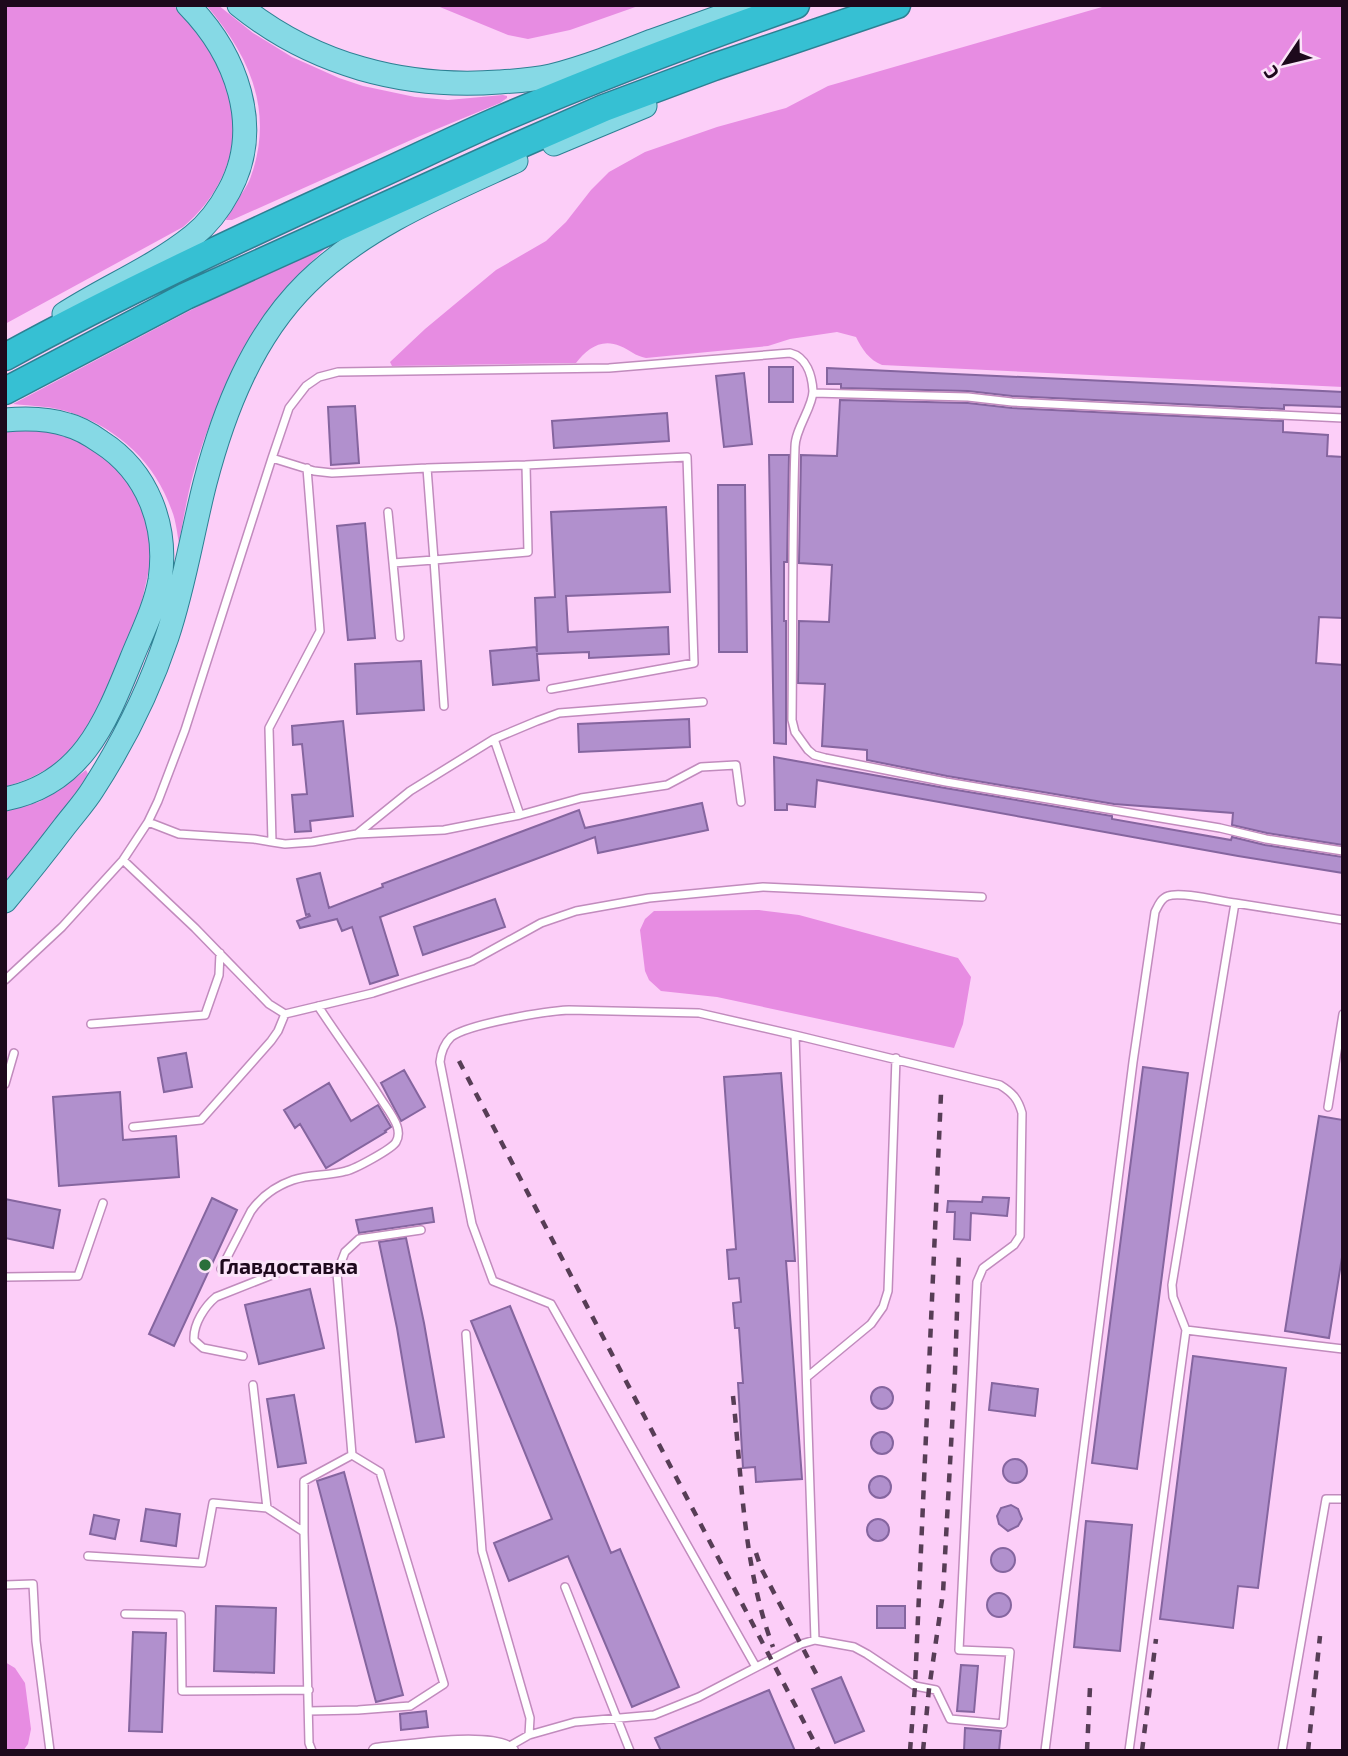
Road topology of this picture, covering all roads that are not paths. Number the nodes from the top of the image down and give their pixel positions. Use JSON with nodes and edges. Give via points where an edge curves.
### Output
{"nodes":[{"id":1,"x":188,"y":5,"type":"edge"},
{"id":2,"x":239,"y":5,"type":"edge"},
{"id":3,"x":753,"y":5,"type":"edge"},
{"id":4,"x":796,"y":5,"type":"edge"},
{"id":5,"x":897,"y":5,"type":"edge"},
{"id":6,"x":911,"y":5,"type":"edge"},
{"id":7,"x":5,"y":352,"type":"edge"},
{"id":8,"x":5,"y":357,"type":"edge"},
{"id":9,"x":5,"y":391,"type":"edge"},
{"id":10,"x":813,"y":393,"type":"junction"},
{"id":11,"x":1343,"y":418,"type":"edge"},
{"id":12,"x":5,"y":420,"type":"edge"},
{"id":13,"x":272,"y":458,"type":"junction"},
{"id":14,"x":526,"y":465,"type":"junction"},
{"id":15,"x":307,"y":468,"type":"junction"},
{"id":16,"x":427,"y":468,"type":"junction"},
{"id":17,"x":388,"y":512,"type":"dead end"},
{"id":18,"x":434,"y":560,"type":"junction"},
{"id":19,"x":393,"y":563,"type":"junction"},
{"id":20,"x":400,"y":637,"type":"dead end"},
{"id":21,"x":551,"y":689,"type":"dead end"},
{"id":22,"x":703,"y":702,"type":"dead end"},
{"id":23,"x":444,"y":706,"type":"dead end"},
{"id":24,"x":494,"y":739,"type":"junction"},
{"id":25,"x":5,"y":799,"type":"edge"},
{"id":26,"x":741,"y":802,"type":"dead end"},
{"id":27,"x":520,"y":815,"type":"junction"},
{"id":28,"x":148,"y":822,"type":"junction"},
{"id":29,"x":357,"y":834,"type":"junction"},
{"id":30,"x":272,"y":842,"type":"junction"},
{"id":31,"x":1343,"y":851,"type":"edge"},
{"id":32,"x":123,"y":860,"type":"junction"},
{"id":33,"x":982,"y":897,"type":"dead end"},
{"id":34,"x":5,"y":901,"type":"edge"},
{"id":35,"x":1234,"y":903,"type":"junction"},
{"id":36,"x":1343,"y":920,"type":"edge"},
{"id":37,"x":220,"y":953,"type":"junction"},
{"id":38,"x":5,"y":980,"type":"edge"},
{"id":39,"x":318,"y":1006,"type":"junction"},
{"id":40,"x":285,"y":1014,"type":"junction"},
{"id":41,"x":1343,"y":1014,"type":"edge"},
{"id":42,"x":91,"y":1024,"type":"dead end"},
{"id":43,"x":794,"y":1035,"type":"junction"},
{"id":44,"x":14,"y":1053,"type":"dead end"},
{"id":45,"x":896,"y":1058,"type":"junction"},
{"id":46,"x":5,"y":1084,"type":"edge"},
{"id":47,"x":1328,"y":1107,"type":"dead end"},
{"id":48,"x":133,"y":1127,"type":"dead end"},
{"id":49,"x":103,"y":1203,"type":"dead end"},
{"id":50,"x":421,"y":1230,"type":"dead end"},
{"id":51,"x":221,"y":1269,"type":"dead end"},
{"id":52,"x":337,"y":1273,"type":"junction"},
{"id":53,"x":5,"y":1277,"type":"edge"},
{"id":54,"x":1186,"y":1330,"type":"junction"},
{"id":55,"x":466,"y":1334,"type":"dead end"},
{"id":56,"x":1343,"y":1349,"type":"edge"},
{"id":57,"x":243,"y":1356,"type":"dead end"},
{"id":58,"x":807,"y":1377,"type":"junction"},
{"id":59,"x":253,"y":1385,"type":"dead end"},
{"id":60,"x":352,"y":1455,"type":"junction"},
{"id":61,"x":1343,"y":1499,"type":"edge"},
{"id":62,"x":267,"y":1508,"type":"junction"},
{"id":63,"x":304,"y":1532,"type":"junction"},
{"id":64,"x":88,"y":1556,"type":"dead end"},
{"id":65,"x":5,"y":1585,"type":"edge"},
{"id":66,"x":565,"y":1587,"type":"dead end"},
{"id":67,"x":125,"y":1614,"type":"dead end"},
{"id":68,"x":815,"y":1640,"type":"junction"},
{"id":69,"x":756,"y":1667,"type":"junction"},
{"id":70,"x":309,"y":1690,"type":"junction"},
{"id":71,"x":309,"y":1711,"type":"junction"},
{"id":72,"x":618,"y":1719,"type":"junction"},
{"id":73,"x":529,"y":1735,"type":"junction"},
{"id":74,"x":510,"y":1749,"type":"edge"},
{"id":75,"x":50,"y":1751,"type":"edge"},
{"id":76,"x":312,"y":1751,"type":"edge"},
{"id":77,"x":376,"y":1751,"type":"edge"},
{"id":78,"x":630,"y":1751,"type":"edge"},
{"id":79,"x":1045,"y":1751,"type":"edge"},
{"id":80,"x":1129,"y":1751,"type":"edge"},
{"id":81,"x":1282,"y":1751,"type":"edge"}],
"edges":[{"from":1,"to":7,"type":"main road","via":[[218,41],[237,82],[244,144],[235,180],[194,235]]},
{"from":2,"to":3,"type":"main road","via":[[275,31],[360,70],[459,84],[520,81],[575,69]]},
{"from":4,"to":8,"type":"highway","via":[[502,119],[180,266]]},
{"from":5,"to":9,"type":"highway","via":[[604,108],[186,296]]},
{"from":6,"to":34,"type":"main road","via":[[547,146],[405,213],[307,283],[252,355],[231,399],[167,637],[130,727],[92,790]]},
{"from":10,"to":11,"type":"lane"},
{"from":10,"to":13,"type":"lane","via":[[803,359],[790,353],[609,368],[338,372],[319,377],[295,398]]},
{"from":10,"to":31,"type":"lane","via":[[794,442],[792,720],[808,750],[814,755],[946,782]]},
{"from":12,"to":25,"type":"main road","via":[[29,418],[72,425],[113,449],[130,465],[151,499],[162,545],[154,604],[102,726],[68,769],[49,783]]},
{"from":13,"to":15,"type":"lane"},
{"from":13,"to":28,"type":"lane","via":[[185,730]]},
{"from":14,"to":16,"type":"lane"},
{"from":14,"to":18,"type":"lane","via":[[528,552]]},
{"from":14,"to":21,"type":"lane","via":[[687,457],[694,663]]},
{"from":15,"to":16,"type":"lane","via":[[332,474]]},
{"from":15,"to":30,"type":"lane","via":[[320,631],[268,728]]},
{"from":16,"to":18,"type":"lane"},
{"from":17,"to":19,"type":"lane"},
{"from":18,"to":19,"type":"lane"},
{"from":18,"to":23,"type":"lane"},
{"from":19,"to":20,"type":"lane"},
{"from":22,"to":24,"type":"lane","via":[[559,713]]},
{"from":24,"to":27,"type":"lane"},
{"from":24,"to":29,"type":"lane","via":[[410,792]]},
{"from":26,"to":27,"type":"lane","via":[[736,765],[701,767],[667,785],[581,798]]},
{"from":27,"to":29,"type":"lane","via":[[444,830]]},
{"from":28,"to":30,"type":"lane","via":[[179,834]]},
{"from":28,"to":32,"type":"lane"},
{"from":29,"to":30,"type":"lane","via":[[304,843]]},
{"from":32,"to":37,"type":"lane"},
{"from":32,"to":38,"type":"lane"},
{"from":33,"to":39,"type":"lane","via":[[762,887],[649,898],[576,911],[541,923],[472,961]]},
{"from":35,"to":36,"type":"lane"},
{"from":35,"to":54,"type":"lane","via":[[1172,1285]]},
{"from":35,"to":79,"type":"lane","via":[[1176,894],[1166,896],[1155,912]]},
{"from":37,"to":40,"type":"lane"},
{"from":37,"to":42,"type":"lane","via":[[219,975],[205,1015]]},
{"from":39,"to":40,"type":"lane"},
{"from":39,"to":51,"type":"lane","via":[[396,1124],[397,1140],[344,1172],[294,1179],[268,1193],[251,1211]]},
{"from":40,"to":48,"type":"lane","via":[[271,1041],[201,1120]]},
{"from":41,"to":47,"type":"lane"},
{"from":43,"to":45,"type":"lane"},
{"from":43,"to":58,"type":"lane"},
{"from":43,"to":69,"type":"lane","via":[[699,1013],[552,1010],[454,1035],[444,1046],[440,1062],[472,1224],[493,1281],[551,1304]]},
{"from":44,"to":46,"type":"lane"},
{"from":45,"to":58,"type":"lane","via":[[888,1291],[871,1324]]},
{"from":45,"to":68,"type":"lane","via":[[1000,1085],[1018,1100],[1022,1113],[1020,1236],[983,1268],[977,1282],[959,1650],[1010,1652],[1003,1724],[950,1719],[936,1690],[915,1686],[854,1647]]},
{"from":49,"to":53,"type":"lane","via":[[78,1276]]},
{"from":50,"to":52,"type":"lane","via":[[359,1239],[345,1252]]},
{"from":52,"to":57,"type":"lane","via":[[287,1269],[208,1304],[193,1331],[194,1340],[203,1349]]},
{"from":52,"to":60,"type":"lane"},
{"from":54,"to":56,"type":"lane"},
{"from":54,"to":80,"type":"lane"},
{"from":55,"to":73,"type":"lane","via":[[482,1551],[530,1718]]},
{"from":58,"to":68,"type":"lane"},
{"from":59,"to":62,"type":"lane"},
{"from":60,"to":63,"type":"lane","via":[[304,1482]]},
{"from":60,"to":71,"type":"lane","via":[[380,1472],[444,1684],[410,1706]]},
{"from":61,"to":81,"type":"lane","via":[[1326,1499]]},
{"from":62,"to":63,"type":"lane"},
{"from":62,"to":64,"type":"lane","via":[[213,1503],[202,1563]]},
{"from":63,"to":70,"type":"lane"},
{"from":65,"to":75,"type":"lane","via":[[33,1584]]},
{"from":66,"to":72,"type":"lane"},
{"from":67,"to":70,"type":"lane","via":[[181,1615],[182,1691]]},
{"from":68,"to":69,"type":"lane"},
{"from":69,"to":72,"type":"lane","via":[[654,1715]]},
{"from":70,"to":71,"type":"lane"},
{"from":71,"to":76,"type":"lane"},
{"from":72,"to":73,"type":"lane","via":[[575,1722]]},
{"from":72,"to":78,"type":"lane"},
{"from":73,"to":74,"type":"lane"},
{"from":74,"to":77,"type":"street","via":[[491,1743],[458,1743]]}]}
